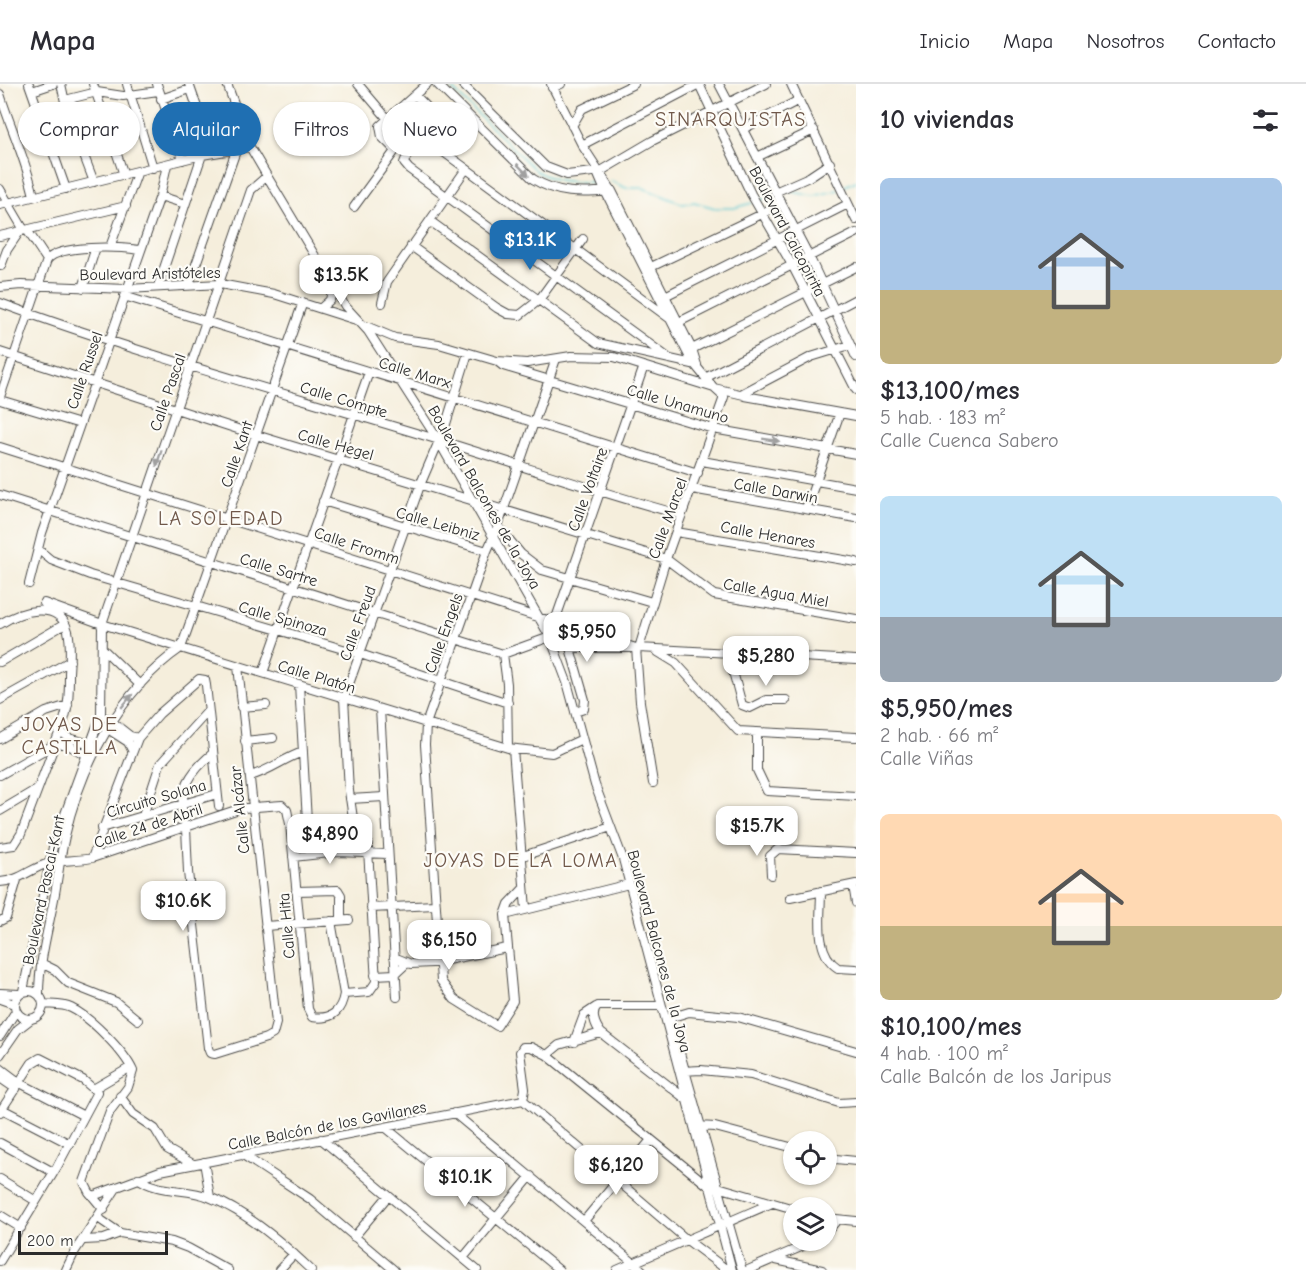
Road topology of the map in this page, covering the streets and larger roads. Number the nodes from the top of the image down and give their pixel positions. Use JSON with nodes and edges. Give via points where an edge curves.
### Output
{"nodes":[{"id":1,"x":53,"y":84,"type":"edge"},
{"id":2,"x":61,"y":84,"type":"edge"},
{"id":3,"x":127,"y":84,"type":"edge"},
{"id":4,"x":226,"y":84,"type":"edge"},
{"id":5,"x":358,"y":84,"type":"edge"},
{"id":6,"x":427,"y":84,"type":"edge"},
{"id":7,"x":437,"y":84,"type":"edge"},
{"id":8,"x":462,"y":84,"type":"edge"},
{"id":9,"x":561,"y":84,"type":"edge"},
{"id":10,"x":634,"y":84,"type":"edge"},
{"id":11,"x":699,"y":84,"type":"edge"},
{"id":12,"x":719,"y":84,"type":"edge"},
{"id":13,"x":766,"y":84,"type":"edge"},
{"id":14,"x":791,"y":84,"type":"edge"},
{"id":15,"x":190,"y":86,"type":"edge"},
{"id":16,"x":551,"y":86,"type":"edge"},
{"id":17,"x":30,"y":88,"type":"edge"},
{"id":18,"x":95,"y":88,"type":"edge"},
{"id":19,"x":159,"y":91,"type":"edge"},
{"id":20,"x":0,"y":94,"type":"edge"},
{"id":21,"x":415,"y":95,"type":"junction"},
{"id":22,"x":131,"y":96,"type":"junction"},
{"id":23,"x":65,"y":100,"type":"joint"},
{"id":24,"x":799,"y":100,"type":"junction"},
{"id":25,"x":195,"y":102,"type":"edge"},
{"id":26,"x":233,"y":102,"type":"edge"},
{"id":27,"x":406,"y":102,"type":"edge"},
{"id":28,"x":422,"y":102,"type":"edge"},
{"id":29,"x":729,"y":103,"type":"junction"},
{"id":30,"x":712,"y":111,"type":"junction"},
{"id":31,"x":382,"y":112,"type":"edge"},
{"id":32,"x":572,"y":126,"type":"junction"},
{"id":33,"x":743,"y":129,"type":"junction"},
{"id":34,"x":814,"y":130,"type":"junction"},
{"id":35,"x":582,"y":145,"type":"junction"},
{"id":36,"x":54,"y":156,"type":"edge"},
{"id":37,"x":84,"y":156,"type":"edge"},
{"id":38,"x":198,"y":156,"type":"edge"},
{"id":39,"x":202,"y":156,"type":"edge"},
{"id":40,"x":234,"y":156,"type":"edge"},
{"id":41,"x":255,"y":156,"type":"edge"},
{"id":42,"x":392,"y":156,"type":"edge"},
{"id":43,"x":757,"y":157,"type":"junction"},
{"id":44,"x":183,"y":160,"type":"junction"},
{"id":45,"x":830,"y":163,"type":"junction"},
{"id":46,"x":167,"y":165,"type":"junction"},
{"id":47,"x":153,"y":168,"type":"junction"},
{"id":48,"x":466,"y":169,"type":"junction"},
{"id":49,"x":138,"y":171,"type":"junction"},
{"id":50,"x":124,"y":175,"type":"junction"},
{"id":51,"x":267,"y":176,"type":"junction"},
{"id":52,"x":603,"y":179,"type":"junction"},
{"id":53,"x":94,"y":182,"type":"junction"},
{"id":54,"x":0,"y":189,"type":"edge"},
{"id":55,"x":66,"y":189,"type":"junction"},
{"id":56,"x":34,"y":196,"type":"junction"},
{"id":57,"x":160,"y":196,"type":"junction"},
{"id":58,"x":447,"y":196,"type":"junction"},
{"id":59,"x":778,"y":196,"type":"junction"},
{"id":60,"x":4,"y":203,"type":"edge"},
{"id":61,"x":185,"y":204,"type":"junction"},
{"id":62,"x":848,"y":204,"type":"junction"},
{"id":63,"x":126,"y":206,"type":"junction"},
{"id":64,"x":354,"y":207,"type":"dead end"},
{"id":65,"x":762,"y":214,"type":"junction"},
{"id":66,"x":856,"y":220,"type":"edge"},
{"id":67,"x":430,"y":221,"type":"junction"},
{"id":68,"x":24,"y":230,"type":"junction"},
{"id":69,"x":795,"y":230,"type":"junction"},
{"id":70,"x":856,"y":233,"type":"edge"},
{"id":71,"x":0,"y":237,"type":"edge"},
{"id":72,"x":583,"y":239,"type":"dead end"},
{"id":73,"x":778,"y":239,"type":"junction"},
{"id":74,"x":411,"y":246,"type":"junction"},
{"id":75,"x":110,"y":247,"type":"junction"},
{"id":76,"x":576,"y":249,"type":"junction"},
{"id":77,"x":7,"y":250,"type":"junction"},
{"id":78,"x":94,"y":250,"type":"junction"},
{"id":79,"x":139,"y":250,"type":"junction"},
{"id":80,"x":809,"y":256,"type":"junction"},
{"id":81,"x":47,"y":260,"type":"junction"},
{"id":82,"x":792,"y":265,"type":"junction"},
{"id":83,"x":1,"y":266,"type":"edge"},
{"id":84,"x":651,"y":267,"type":"junction"},
{"id":85,"x":856,"y":267,"type":"edge"},
{"id":86,"x":556,"y":275,"type":"junction"},
{"id":87,"x":189,"y":284,"type":"junction"},
{"id":88,"x":220,"y":284,"type":"junction"},
{"id":89,"x":822,"y":285,"type":"junction"},
{"id":90,"x":39,"y":286,"type":"junction"},
{"id":91,"x":158,"y":286,"type":"junction"},
{"id":92,"x":0,"y":287,"type":"edge"},
{"id":93,"x":333,"y":287,"type":"junction"},
{"id":94,"x":83,"y":288,"type":"junction"},
{"id":95,"x":806,"y":292,"type":"junction"},
{"id":96,"x":126,"y":293,"type":"junction"},
{"id":97,"x":665,"y":296,"type":"junction"},
{"id":98,"x":856,"y":299,"type":"edge"},
{"id":99,"x":539,"y":300,"type":"junction"},
{"id":100,"x":303,"y":302,"type":"junction"},
{"id":101,"x":0,"y":303,"type":"edge"},
{"id":102,"x":382,"y":303,"type":"dead end"},
{"id":103,"x":321,"y":308,"type":"junction"},
{"id":104,"x":835,"y":310,"type":"junction"},
{"id":105,"x":28,"y":313,"type":"junction"},
{"id":106,"x":669,"y":318,"type":"junction"},
{"id":107,"x":819,"y":318,"type":"junction"},
{"id":108,"x":360,"y":322,"type":"junction"},
{"id":109,"x":679,"y":322,"type":"junction"},
{"id":110,"x":206,"y":323,"type":"junction"},
{"id":111,"x":856,"y":333,"type":"edge"},
{"id":112,"x":108,"y":339,"type":"junction"},
{"id":113,"x":848,"y":341,"type":"junction"},
{"id":114,"x":287,"y":347,"type":"junction"},
{"id":115,"x":836,"y":348,"type":"junction"},
{"id":116,"x":692,"y":349,"type":"junction"},
{"id":117,"x":0,"y":352,"type":"edge"},
{"id":118,"x":468,"y":353,"type":"junction"},
{"id":119,"x":14,"y":356,"type":"junction"},
{"id":120,"x":856,"y":357,"type":"edge"},
{"id":121,"x":556,"y":359,"type":"junction"},
{"id":122,"x":670,"y":359,"type":"junction"},
{"id":123,"x":497,"y":361,"type":"junction"},
{"id":124,"x":698,"y":365,"type":"junction"},
{"id":125,"x":190,"y":366,"type":"junction"},
{"id":126,"x":644,"y":366,"type":"junction"},
{"id":127,"x":369,"y":372,"type":"junction"},
{"id":128,"x":707,"y":377,"type":"junction"},
{"id":129,"x":549,"y":380,"type":"junction"},
{"id":130,"x":93,"y":382,"type":"junction"},
{"id":131,"x":403,"y":382,"type":"junction"},
{"id":132,"x":714,"y":388,"type":"junction"},
{"id":133,"x":856,"y":390,"type":"edge"},
{"id":134,"x":272,"y":391,"type":"junction"},
{"id":135,"x":744,"y":395,"type":"junction"},
{"id":136,"x":724,"y":397,"type":"junction"},
{"id":137,"x":455,"y":398,"type":"junction"},
{"id":138,"x":0,"y":399,"type":"edge"},
{"id":139,"x":632,"y":405,"type":"junction"},
{"id":140,"x":175,"y":409,"type":"junction"},
{"id":141,"x":840,"y":413,"type":"junction"},
{"id":142,"x":353,"y":416,"type":"junction"},
{"id":143,"x":856,"y":416,"type":"edge"},
{"id":144,"x":534,"y":423,"type":"junction"},
{"id":145,"x":80,"y":424,"type":"junction"},
{"id":146,"x":713,"y":429,"type":"junction"},
{"id":147,"x":256,"y":435,"type":"junction"},
{"id":148,"x":438,"y":440,"type":"junction"},
{"id":149,"x":0,"y":447,"type":"edge"},
{"id":150,"x":616,"y":448,"type":"junction"},
{"id":151,"x":826,"y":449,"type":"junction"},
{"id":152,"x":856,"y":454,"type":"edge"},
{"id":153,"x":338,"y":459,"type":"junction"},
{"id":154,"x":702,"y":461,"type":"junction"},
{"id":155,"x":520,"y":467,"type":"junction"},
{"id":156,"x":66,"y":468,"type":"junction"},
{"id":157,"x":698,"y":473,"type":"junction"},
{"id":158,"x":816,"y":481,"type":"junction"},
{"id":159,"x":421,"y":483,"type":"junction"},
{"id":160,"x":856,"y":488,"type":"edge"},
{"id":161,"x":692,"y":489,"type":"junction"},
{"id":162,"x":600,"y":493,"type":"junction"},
{"id":163,"x":0,"y":495,"type":"edge"},
{"id":164,"x":146,"y":495,"type":"junction"},
{"id":165,"x":471,"y":499,"type":"junction"},
{"id":166,"x":323,"y":501,"type":"junction"},
{"id":167,"x":504,"y":509,"type":"junction"},
{"id":168,"x":806,"y":509,"type":"junction"},
{"id":169,"x":50,"y":511,"type":"junction"},
{"id":170,"x":682,"y":515,"type":"junction"},
{"id":171,"x":856,"y":518,"type":"edge"},
{"id":172,"x":228,"y":519,"type":"junction"},
{"id":173,"x":498,"y":526,"type":"junction"},
{"id":174,"x":405,"y":528,"type":"junction"},
{"id":175,"x":676,"y":532,"type":"junction"},
{"id":176,"x":585,"y":533,"type":"junction"},
{"id":177,"x":131,"y":536,"type":"junction"},
{"id":178,"x":493,"y":538,"type":"junction"},
{"id":179,"x":309,"y":544,"type":"junction"},
{"id":180,"x":487,"y":551,"type":"junction"},
{"id":181,"x":38,"y":554,"type":"junction"},
{"id":182,"x":666,"y":559,"type":"junction"},
{"id":183,"x":856,"y":562,"type":"edge"},
{"id":184,"x":213,"y":563,"type":"junction"},
{"id":185,"x":391,"y":571,"type":"junction"},
{"id":186,"x":569,"y":578,"type":"junction"},
{"id":187,"x":116,"y":581,"type":"junction"},
{"id":188,"x":29,"y":584,"type":"dead end"},
{"id":189,"x":293,"y":587,"type":"junction"},
{"id":190,"x":471,"y":596,"type":"junction"},
{"id":191,"x":44,"y":603,"type":"dead end"},
{"id":192,"x":652,"y":603,"type":"junction"},
{"id":193,"x":197,"y":607,"type":"junction"},
{"id":194,"x":375,"y":613,"type":"junction"},
{"id":195,"x":538,"y":616,"type":"junction"},
{"id":196,"x":856,"y":619,"type":"edge"},
{"id":197,"x":555,"y":621,"type":"junction"},
{"id":198,"x":0,"y":624,"type":"edge"},
{"id":199,"x":65,"y":624,"type":"junction"},
{"id":200,"x":102,"y":624,"type":"junction"},
{"id":201,"x":278,"y":632,"type":"junction"},
{"id":202,"x":550,"y":637,"type":"junction"},
{"id":203,"x":455,"y":639,"type":"junction"},
{"id":204,"x":102,"y":648,"type":"junction"},
{"id":205,"x":181,"y":648,"type":"junction"},
{"id":206,"x":570,"y":648,"type":"junction"},
{"id":207,"x":637,"y":648,"type":"junction"},
{"id":208,"x":652,"y":650,"type":"junction"},
{"id":209,"x":728,"y":653,"type":"junction"},
{"id":210,"x":360,"y":654,"type":"junction"},
{"id":211,"x":503,"y":654,"type":"junction"},
{"id":212,"x":856,"y":660,"type":"edge"},
{"id":213,"x":70,"y":661,"type":"junction"},
{"id":214,"x":0,"y":662,"type":"edge"},
{"id":215,"x":238,"y":666,"type":"junction"},
{"id":216,"x":263,"y":673,"type":"junction"},
{"id":217,"x":440,"y":682,"type":"junction"},
{"id":218,"x":299,"y":684,"type":"junction"},
{"id":219,"x":140,"y":685,"type":"junction"},
{"id":220,"x":344,"y":698,"type":"junction"},
{"id":221,"x":0,"y":700,"type":"edge"},
{"id":222,"x":786,"y":700,"type":"dead end"},
{"id":223,"x":508,"y":703,"type":"junction"},
{"id":224,"x":68,"y":705,"type":"junction"},
{"id":225,"x":266,"y":705,"type":"dead end"},
{"id":226,"x":241,"y":707,"type":"junction"},
{"id":227,"x":380,"y":710,"type":"junction"},
{"id":228,"x":208,"y":711,"type":"junction"},
{"id":229,"x":575,"y":712,"type":"junction"},
{"id":230,"x":101,"y":715,"type":"junction"},
{"id":231,"x":112,"y":720,"type":"junction"},
{"id":232,"x":426,"y":724,"type":"junction"},
{"id":233,"x":102,"y":726,"type":"junction"},
{"id":234,"x":59,"y":730,"type":"junction"},
{"id":235,"x":757,"y":734,"type":"junction"},
{"id":236,"x":856,"y":737,"type":"edge"},
{"id":237,"x":138,"y":738,"type":"junction"},
{"id":238,"x":273,"y":738,"type":"dead end"},
{"id":239,"x":0,"y":739,"type":"edge"},
{"id":240,"x":582,"y":739,"type":"junction"},
{"id":241,"x":245,"y":741,"type":"junction"},
{"id":242,"x":55,"y":744,"type":"junction"},
{"id":243,"x":94,"y":745,"type":"junction"},
{"id":244,"x":510,"y":749,"type":"junction"},
{"id":245,"x":132,"y":750,"type":"junction"},
{"id":246,"x":303,"y":752,"type":"junction"},
{"id":247,"x":213,"y":753,"type":"junction"},
{"id":248,"x":90,"y":756,"type":"junction"},
{"id":249,"x":0,"y":775,"type":"edge"},
{"id":250,"x":250,"y":776,"type":"junction"},
{"id":251,"x":653,"y":783,"type":"dead end"},
{"id":252,"x":37,"y":789,"type":"junction"},
{"id":253,"x":217,"y":794,"type":"junction"},
{"id":254,"x":384,"y":796,"type":"junction"},
{"id":255,"x":856,"y":796,"type":"edge"},
{"id":256,"x":350,"y":799,"type":"junction"},
{"id":257,"x":279,"y":805,"type":"joint"},
{"id":258,"x":181,"y":806,"type":"junction"},
{"id":259,"x":219,"y":806,"type":"dead end"},
{"id":260,"x":253,"y":808,"type":"junction"},
{"id":261,"x":0,"y":811,"type":"edge"},
{"id":262,"x":143,"y":816,"type":"junction"},
{"id":263,"x":183,"y":820,"type":"dead end"},
{"id":264,"x":307,"y":821,"type":"junction"},
{"id":265,"x":290,"y":824,"type":"junction"},
{"id":266,"x":357,"y":825,"type":"junction"},
{"id":267,"x":611,"y":827,"type":"junction"},
{"id":268,"x":102,"y":828,"type":"junction"},
{"id":269,"x":186,"y":828,"type":"junction"},
{"id":270,"x":336,"y":828,"type":"junction"},
{"id":271,"x":0,"y":847,"type":"edge"},
{"id":272,"x":339,"y":852,"type":"junction"},
{"id":273,"x":856,"y":853,"type":"edge"},
{"id":274,"x":367,"y":854,"type":"junction"},
{"id":275,"x":387,"y":854,"type":"junction"},
{"id":276,"x":523,"y":856,"type":"junction"},
{"id":277,"x":293,"y":857,"type":"junction"},
{"id":278,"x":92,"y":858,"type":"junction"},
{"id":279,"x":50,"y":862,"type":"junction"},
{"id":280,"x":60,"y":862,"type":"junction"},
{"id":281,"x":771,"y":875,"type":"dead end"},
{"id":282,"x":17,"y":880,"type":"junction"},
{"id":283,"x":0,"y":882,"type":"edge"},
{"id":284,"x":629,"y":884,"type":"junction"},
{"id":285,"x":854,"y":885,"type":"edge"},
{"id":286,"x":296,"y":891,"type":"junction"},
{"id":287,"x":521,"y":891,"type":"junction"},
{"id":288,"x":821,"y":891,"type":"junction"},
{"id":289,"x":790,"y":898,"type":"dead end"},
{"id":290,"x":856,"y":903,"type":"edge"},
{"id":291,"x":435,"y":905,"type":"junction"},
{"id":292,"x":391,"y":907,"type":"junction"},
{"id":293,"x":371,"y":908,"type":"junction"},
{"id":294,"x":526,"y":909,"type":"junction"},
{"id":295,"x":505,"y":915,"type":"junction"},
{"id":296,"x":0,"y":921,"type":"edge"},
{"id":297,"x":331,"y":921,"type":"junction"},
{"id":298,"x":298,"y":922,"type":"junction"},
{"id":299,"x":265,"y":926,"type":"junction"},
{"id":300,"x":507,"y":948,"type":"junction"},
{"id":301,"x":394,"y":957,"type":"junction"},
{"id":302,"x":440,"y":960,"type":"junction"},
{"id":303,"x":41,"y":963,"type":"junction"},
{"id":304,"x":407,"y":963,"type":"junction"},
{"id":305,"x":856,"y":969,"type":"edge"},
{"id":306,"x":395,"y":974,"type":"junction"},
{"id":307,"x":375,"y":975,"type":"junction"},
{"id":308,"x":0,"y":993,"type":"edge"},
{"id":309,"x":21,"y":993,"type":"junction"},
{"id":310,"x":39,"y":994,"type":"junction"},
{"id":311,"x":344,"y":994,"type":"junction"},
{"id":312,"x":397,"y":997,"type":"dead end"},
{"id":313,"x":0,"y":999,"type":"edge"},
{"id":314,"x":43,"y":1004,"type":"junction"},
{"id":315,"x":596,"y":1006,"type":"junction"},
{"id":316,"x":661,"y":1006,"type":"junction"},
{"id":317,"x":15,"y":1007,"type":"junction"},
{"id":318,"x":31,"y":1019,"type":"junction"},
{"id":319,"x":668,"y":1019,"type":"junction"},
{"id":320,"x":138,"y":1020,"type":"dead end"},
{"id":321,"x":1,"y":1032,"type":"edge"},
{"id":322,"x":601,"y":1033,"type":"junction"},
{"id":323,"x":574,"y":1042,"type":"junction"},
{"id":324,"x":856,"y":1051,"type":"edge"},
{"id":325,"x":0,"y":1055,"type":"edge"},
{"id":326,"x":547,"y":1055,"type":"junction"},
{"id":327,"x":131,"y":1067,"type":"junction"},
{"id":328,"x":0,"y":1068,"type":"edge"},
{"id":329,"x":682,"y":1071,"type":"junction"},
{"id":330,"x":0,"y":1078,"type":"edge"},
{"id":331,"x":18,"y":1086,"type":"junction"},
{"id":332,"x":95,"y":1088,"type":"junction"},
{"id":333,"x":120,"y":1096,"type":"junction"},
{"id":334,"x":523,"y":1100,"type":"junction"},
{"id":335,"x":687,"y":1100,"type":"junction"},
{"id":336,"x":856,"y":1102,"type":"edge"},
{"id":337,"x":1,"y":1110,"type":"edge"},
{"id":338,"x":454,"y":1113,"type":"junction"},
{"id":339,"x":84,"y":1116,"type":"junction"},
{"id":340,"x":698,"y":1126,"type":"junction"},
{"id":341,"x":385,"y":1128,"type":"junction"},
{"id":342,"x":321,"y":1140,"type":"junction"},
{"id":343,"x":650,"y":1141,"type":"junction"},
{"id":344,"x":0,"y":1143,"type":"edge"},
{"id":345,"x":70,"y":1144,"type":"junction"},
{"id":346,"x":783,"y":1145,"type":"edge"},
{"id":347,"x":243,"y":1155,"type":"junction"},
{"id":348,"x":837,"y":1159,"type":"edge"},
{"id":349,"x":856,"y":1161,"type":"edge"},
{"id":350,"x":204,"y":1162,"type":"junction"},
{"id":351,"x":193,"y":1164,"type":"junction"},
{"id":352,"x":53,"y":1172,"type":"junction"},
{"id":353,"x":531,"y":1176,"type":"junction"},
{"id":354,"x":138,"y":1178,"type":"junction"},
{"id":355,"x":0,"y":1179,"type":"edge"},
{"id":356,"x":617,"y":1180,"type":"junction"},
{"id":357,"x":117,"y":1187,"type":"junction"},
{"id":358,"x":715,"y":1187,"type":"junction"},
{"id":359,"x":93,"y":1196,"type":"junction"},
{"id":360,"x":388,"y":1196,"type":"junction"},
{"id":361,"x":210,"y":1197,"type":"junction"},
{"id":362,"x":36,"y":1201,"type":"junction"},
{"id":363,"x":772,"y":1203,"type":"junction"},
{"id":364,"x":783,"y":1206,"type":"edge"},
{"id":365,"x":104,"y":1210,"type":"junction"},
{"id":366,"x":0,"y":1215,"type":"edge"},
{"id":367,"x":98,"y":1218,"type":"junction"},
{"id":368,"x":498,"y":1218,"type":"junction"},
{"id":369,"x":837,"y":1220,"type":"edge"},
{"id":370,"x":584,"y":1221,"type":"junction"},
{"id":371,"x":856,"y":1221,"type":"edge"},
{"id":372,"x":724,"y":1223,"type":"junction"},
{"id":373,"x":21,"y":1228,"type":"junction"},
{"id":374,"x":120,"y":1233,"type":"junction"},
{"id":375,"x":354,"y":1237,"type":"junction"},
{"id":376,"x":687,"y":1239,"type":"junction"},
{"id":377,"x":84,"y":1240,"type":"junction"},
{"id":378,"x":794,"y":1251,"type":"edge"},
{"id":379,"x":294,"y":1254,"type":"junction"},
{"id":380,"x":2,"y":1256,"type":"edge"},
{"id":381,"x":463,"y":1258,"type":"junction"},
{"id":382,"x":775,"y":1260,"type":"junction"},
{"id":383,"x":634,"y":1263,"type":"junction"},
{"id":384,"x":66,"y":1270,"type":"edge"},
{"id":385,"x":228,"y":1270,"type":"edge"},
{"id":386,"x":279,"y":1270,"type":"edge"},
{"id":387,"x":311,"y":1270,"type":"edge"},
{"id":388,"x":394,"y":1270,"type":"edge"},
{"id":389,"x":477,"y":1270,"type":"edge"},
{"id":390,"x":559,"y":1270,"type":"edge"},
{"id":391,"x":617,"y":1270,"type":"edge"},
{"id":392,"x":642,"y":1270,"type":"edge"},
{"id":393,"x":727,"y":1270,"type":"edge"},
{"id":394,"x":732,"y":1270,"type":"edge"},
{"id":395,"x":742,"y":1270,"type":"edge"},
{"id":396,"x":748,"y":1270,"type":"edge"},
{"id":397,"x":822,"y":1270,"type":"edge"}],
"edges":[{"from":1,"to":17,"type":"street"},
{"from":2,"to":23,"type":"street"},
{"from":3,"to":22,"type":"street"},
{"from":4,"to":26,"type":"street","name":"Boulevard Balcones de la Joya"},
{"from":5,"to":31,"type":"street"},
{"from":6,"to":21,"type":"street"},
{"from":7,"to":52,"type":"street","one_way":true,"via":[[544,186],[558,192]]},
{"from":8,"to":52,"type":"street","via":[[551,171]]},
{"from":9,"to":16,"type":"street"},
{"from":10,"to":32,"type":"street","via":[[582,109]]},
{"from":11,"to":30,"type":"street","name":"Boulevard Calcopirita"},
{"from":11,"to":35,"type":"street"},
{"from":12,"to":29,"type":"street","name":"Boulevard Calcopirita"},
{"from":13,"to":29,"type":"street"},
{"from":14,"to":24,"type":"street"},
{"from":15,"to":19,"type":"street"},
{"from":15,"to":25,"type":"street"},
{"from":16,"to":32,"type":"street"},
{"from":18,"to":22,"type":"street"},
{"from":18,"to":23,"type":"street"},
{"from":18,"to":50,"type":"street"},
{"from":19,"to":22,"type":"street"},
{"from":19,"to":44,"type":"street"},
{"from":20,"to":56,"type":"street","via":[[10,128],[21,146]]},
{"from":21,"to":27,"type":"street"},
{"from":21,"to":28,"type":"street"},
{"from":22,"to":47,"type":"street"},
{"from":24,"to":33,"type":"street"},
{"from":24,"to":34,"type":"street"},
{"from":29,"to":30,"type":"street"},
{"from":29,"to":33,"type":"street","name":"Boulevard Calcopirita"},
{"from":30,"to":52,"type":"street"},
{"from":30,"to":65,"type":"street","name":"Boulevard Calcopirita"},
{"from":32,"to":35,"type":"street"},
{"from":33,"to":43,"type":"street","name":"Boulevard Calcopirita"},
{"from":34,"to":43,"type":"street"},
{"from":34,"to":45,"type":"street"},
{"from":35,"to":52,"type":"street"},
{"from":36,"to":55,"type":"street"},
{"from":37,"to":53,"type":"street"},
{"from":38,"to":44,"type":"street"},
{"from":39,"to":61,"type":"street"},
{"from":40,"to":87,"type":"street"},
{"from":41,"to":51,"type":"street","name":"Boulevard Balcones de la Joya"},
{"from":42,"to":64,"type":"street"},
{"from":43,"to":59,"type":"street","name":"Boulevard Calcopirita"},
{"from":44,"to":46,"type":"street"},
{"from":45,"to":59,"type":"street"},
{"from":45,"to":62,"type":"street"},
{"from":46,"to":47,"type":"street"},
{"from":46,"to":57,"type":"street","name":"Calle Russel"},
{"from":47,"to":49,"type":"street"},
{"from":48,"to":58,"type":"street"},
{"from":48,"to":58,"type":"street","via":[[426,141],[412,147],[405,165]]},
{"from":48,"to":76,"type":"street"},
{"from":49,"to":50,"type":"street"},
{"from":49,"to":63,"type":"street"},
{"from":50,"to":53,"type":"street"},
{"from":51,"to":88,"type":"street","name":"Calle Pascal","via":[[251,190]]},
{"from":51,"to":93,"type":"street","name":"Boulevard Balcones de la Joya"},
{"from":52,"to":84,"type":"street"},
{"from":52,"to":106,"type":"street"},
{"from":53,"to":55,"type":"street"},
{"from":54,"to":60,"type":"street"},
{"from":55,"to":56,"type":"street"},
{"from":56,"to":60,"type":"street"},
{"from":57,"to":61,"type":"street"},
{"from":57,"to":79,"type":"street","name":"Calle Russel"},
{"from":58,"to":67,"type":"street"},
{"from":58,"to":86,"type":"street"},
{"from":59,"to":65,"type":"street"},
{"from":59,"to":69,"type":"street","name":"Boulevard Calcopirita"},
{"from":60,"to":68,"type":"street"},
{"from":61,"to":91,"type":"street"},
{"from":62,"to":66,"type":"street"},
{"from":62,"to":69,"type":"street"},
{"from":63,"to":68,"type":"street"},
{"from":63,"to":75,"type":"street"},
{"from":65,"to":73,"type":"street","name":"Boulevard Calcopirita"},
{"from":65,"to":84,"type":"street"},
{"from":67,"to":74,"type":"street"},
{"from":67,"to":99,"type":"street"},
{"from":68,"to":71,"type":"street"},
{"from":68,"to":77,"type":"street"},
{"from":68,"to":81,"type":"street"},
{"from":69,"to":73,"type":"street"},
{"from":69,"to":80,"type":"street","name":"Boulevard Calcopirita"},
{"from":70,"to":80,"type":"street"},
{"from":71,"to":77,"type":"street"},
{"from":72,"to":76,"type":"street"},
{"from":73,"to":82,"type":"street","name":"Boulevard Calcopirita"},
{"from":73,"to":97,"type":"street"},
{"from":74,"to":99,"type":"street","via":[[504,312],[520,315]]},
{"from":74,"to":102,"type":"street","via":[[387,282]]},
{"from":75,"to":78,"type":"street"},
{"from":75,"to":79,"type":"street"},
{"from":76,"to":86,"type":"street"},
{"from":76,"to":106,"type":"street"},
{"from":77,"to":83,"type":"street"},
{"from":78,"to":81,"type":"street","via":[[68,251]]},
{"from":78,"to":94,"type":"street"},
{"from":79,"to":96,"type":"street","name":"Calle Russel"},
{"from":80,"to":82,"type":"street"},
{"from":80,"to":89,"type":"street","name":"Boulevard Calcopirita"},
{"from":81,"to":90,"type":"street"},
{"from":82,"to":95,"type":"street","name":"Boulevard Calcopirita"},
{"from":82,"to":109,"type":"street"},
{"from":84,"to":97,"type":"street"},
{"from":85,"to":89,"type":"street"},
{"from":86,"to":99,"type":"street"},
{"from":86,"to":122,"type":"street"},
{"from":87,"to":88,"type":"street","name":"Boulevard Aristóteles"},
{"from":87,"to":91,"type":"street","name":"Boulevard Aristóteles"},
{"from":88,"to":100,"type":"street","name":"Boulevard Aristóteles"},
{"from":88,"to":110,"type":"street","name":"Calle Pascal"},
{"from":89,"to":95,"type":"street"},
{"from":89,"to":104,"type":"street","name":"Boulevard Calcopirita"},
{"from":90,"to":92,"type":"street","name":"Boulevard Aristóteles"},
{"from":90,"to":94,"type":"street","name":"Boulevard Aristóteles"},
{"from":90,"to":105,"type":"street"},
{"from":91,"to":96,"type":"street","name":"Boulevard Aristóteles"},
{"from":93,"to":103,"type":"street","via":[[330,300]]},
{"from":93,"to":108,"type":"street","name":"Boulevard Balcones de la Joya"},
{"from":94,"to":96,"type":"street","name":"Boulevard Aristóteles"},
{"from":95,"to":107,"type":"street","name":"Boulevard Calcopirita"},
{"from":95,"to":116,"type":"street"},
{"from":96,"to":110,"type":"street","name":"Calle Marx"},
{"from":96,"to":112,"type":"street","name":"Calle Russel"},
{"from":97,"to":109,"type":"street"},
{"from":98,"to":104,"type":"street"},
{"from":99,"to":122,"type":"street","via":[[598,343]]},
{"from":100,"to":103,"type":"street","name":"Boulevard Aristóteles"},
{"from":100,"to":114,"type":"street","name":"Calle Kant"},
{"from":101,"to":105,"type":"street","name":"Calle Compte"},
{"from":103,"to":108,"type":"street","name":"Boulevard Aristóteles"},
{"from":104,"to":107,"type":"street"},
{"from":104,"to":113,"type":"street","name":"Boulevard Calcopirita"},
{"from":105,"to":112,"type":"street","name":"Calle Compte"},
{"from":105,"to":119,"type":"street"},
{"from":106,"to":124,"type":"street","via":[[691,360]]},
{"from":107,"to":115,"type":"street","name":"Boulevard Calcopirita"},
{"from":107,"to":128,"type":"street"},
{"from":108,"to":118,"type":"street","name":"Boulevard Aristóteles","via":[[395,338]]},
{"from":108,"to":131,"type":"street","name":"Boulevard Balcones de la Joya"},
{"from":109,"to":116,"type":"street"},
{"from":110,"to":114,"type":"street","name":"Calle Marx"},
{"from":110,"to":125,"type":"street","name":"Calle Pascal"},
{"from":111,"to":113,"type":"street"},
{"from":112,"to":125,"type":"street","name":"Calle Compte"},
{"from":112,"to":130,"type":"street","name":"Calle Russel"},
{"from":113,"to":115,"type":"street"},
{"from":113,"to":120,"type":"street","name":"Boulevard Calcopirita"},
{"from":114,"to":127,"type":"street","name":"Calle Marx"},
{"from":114,"to":134,"type":"street","name":"Calle Kant"},
{"from":115,"to":133,"type":"street","name":"Boulevard Calcopirita"},
{"from":115,"to":135,"type":"street","via":[[798,363]]},
{"from":116,"to":124,"type":"street"},
{"from":117,"to":119,"type":"street","name":"Calle Hegel"},
{"from":118,"to":123,"type":"street","name":"Boulevard Aristóteles"},
{"from":118,"to":137,"type":"street","name":"Calle Freud"},
{"from":119,"to":130,"type":"street","name":"Calle Hegel"},
{"from":119,"to":138,"type":"street"},
{"from":121,"to":123,"type":"street","name":"Boulevard Aristóteles","via":[[527,363]]},
{"from":121,"to":126,"type":"street","name":"Boulevard Aristóteles","via":[[600,355]]},
{"from":121,"to":129,"type":"street"},
{"from":122,"to":124,"type":"street"},
{"from":123,"to":129,"type":"street","name":"Calle Unamuno"},
{"from":124,"to":128,"type":"street"},
{"from":125,"to":134,"type":"street","name":"Calle Compte"},
{"from":125,"to":140,"type":"street","name":"Calle Pascal"},
{"from":126,"to":132,"type":"street","name":"Boulevard Aristóteles"},
{"from":126,"to":139,"type":"street","name":"Calle Voltaire"},
{"from":127,"to":131,"type":"street","name":"Calle Marx"},
{"from":127,"to":142,"type":"street"},
{"from":128,"to":132,"type":"street"},
{"from":129,"to":139,"type":"street","name":"Calle Unamuno"},
{"from":129,"to":144,"type":"street"},
{"from":130,"to":140,"type":"street","name":"Calle Hegel"},
{"from":130,"to":145,"type":"street","name":"Calle Russel"},
{"from":131,"to":137,"type":"street","name":"Calle Marx"},
{"from":131,"to":148,"type":"street","name":"Boulevard Balcones de la Joya"},
{"from":132,"to":135,"type":"street","name":"Boulevard Aristóteles"},
{"from":132,"to":136,"type":"street","name":"Boulevard Aristóteles"},
{"from":134,"to":142,"type":"street","name":"Calle Compte"},
{"from":134,"to":147,"type":"street","name":"Calle Kant"},
{"from":135,"to":136,"type":"street","name":"Boulevard Aristóteles"},
{"from":135,"to":141,"type":"street","name":"Boulevard Aristóteles"},
{"from":136,"to":146,"type":"street","name":"Calle Marcel"},
{"from":137,"to":144,"type":"street","name":"Calle Marx"},
{"from":137,"to":148,"type":"street","name":"Calle Freud"},
{"from":138,"to":145,"type":"street"},
{"from":139,"to":146,"type":"street","name":"Calle Unamuno"},
{"from":139,"to":150,"type":"street","name":"Calle Voltaire"},
{"from":140,"to":147,"type":"street","name":"Calle Hegel"},
{"from":140,"to":164,"type":"street","name":"Calle Pascal","one_way":true},
{"from":141,"to":143,"type":"street","name":"Boulevard Aristóteles"},
{"from":141,"to":151,"type":"street"},
{"from":142,"to":148,"type":"street","name":"Calle Compte"},
{"from":142,"to":153,"type":"street"},
{"from":144,"to":150,"type":"street","name":"Calle Marx"},
{"from":144,"to":155,"type":"street"},
{"from":145,"to":156,"type":"street","name":"Calle Russel"},
{"from":146,"to":151,"type":"street","name":"Calle Unamuno","one_way":true},
{"from":146,"to":154,"type":"street","name":"Calle Marcel"},
{"from":147,"to":153,"type":"street","name":"Calle Hegel"},
{"from":147,"to":172,"type":"street","name":"Calle Kant"},
{"from":148,"to":155,"type":"street","name":"Calle Compte"},
{"from":148,"to":159,"type":"street","name":"Calle Freud"},
{"from":148,"to":165,"type":"street","name":"Boulevard Balcones de la Joya"},
{"from":149,"to":156,"type":"street","name":"Calle Fromm"},
{"from":150,"to":157,"type":"street","name":"Calle Marx"},
{"from":150,"to":162,"type":"street","name":"Calle Voltaire"},
{"from":151,"to":152,"type":"street","name":"Calle Unamuno"},
{"from":151,"to":158,"type":"street"},
{"from":153,"to":159,"type":"street","name":"Calle Hegel"},
{"from":153,"to":166,"type":"street"},
{"from":154,"to":157,"type":"street","name":"Calle Marcel"},
{"from":154,"to":158,"type":"street"},
{"from":155,"to":162,"type":"street","name":"Calle Compte"},
{"from":155,"to":167,"type":"street"},
{"from":156,"to":164,"type":"street","name":"Calle Fromm"},
{"from":156,"to":169,"type":"street","name":"Calle Russel"},
{"from":157,"to":161,"type":"street","name":"Calle Marcel"},
{"from":158,"to":160,"type":"street"},
{"from":158,"to":168,"type":"street"},
{"from":159,"to":165,"type":"street","name":"Calle Hegel"},
{"from":159,"to":174,"type":"street","name":"Calle Freud"},
{"from":161,"to":168,"type":"street","name":"Calle Darwin"},
{"from":161,"to":170,"type":"street","name":"Calle Marcel"},
{"from":162,"to":170,"type":"street","name":"Calle Compte"},
{"from":162,"to":176,"type":"street","name":"Calle Voltaire"},
{"from":163,"to":169,"type":"street","name":"Calle Sartre"},
{"from":164,"to":172,"type":"street","name":"Calle Fromm"},
{"from":164,"to":177,"type":"street","name":"Calle Pascal"},
{"from":165,"to":167,"type":"street","name":"Calle Hegel"},
{"from":165,"to":178,"type":"street","name":"Boulevard Balcones de la Joya"},
{"from":166,"to":174,"type":"street","name":"Calle Leibniz"},
{"from":166,"to":179,"type":"street"},
{"from":167,"to":173,"type":"street"},
{"from":167,"to":176,"type":"street","name":"Calle Hegel"},
{"from":168,"to":171,"type":"street","name":"Calle Darwin"},
{"from":169,"to":177,"type":"street","name":"Calle Sartre"},
{"from":169,"to":181,"type":"street","name":"Calle Russel"},
{"from":170,"to":175,"type":"street","name":"Calle Marcel"},
{"from":172,"to":179,"type":"street","name":"Calle Fromm"},
{"from":172,"to":184,"type":"street","name":"Calle Kant"},
{"from":173,"to":178,"type":"street","name":"Calle Leibniz"},
{"from":173,"to":186,"type":"street","name":"Calle Leibniz","via":[[531,564]]},
{"from":174,"to":180,"type":"street","name":"Calle Leibniz"},
{"from":174,"to":185,"type":"street","name":"Calle Freud"},
{"from":175,"to":182,"type":"street","name":"Calle Marcel"},
{"from":175,"to":183,"type":"street","name":"Calle Henares"},
{"from":176,"to":182,"type":"street","name":"Calle Hegel"},
{"from":176,"to":186,"type":"street","name":"Calle Voltaire"},
{"from":177,"to":184,"type":"street","name":"Calle Sartre"},
{"from":177,"to":187,"type":"street","name":"Calle Pascal"},
{"from":178,"to":180,"type":"street","name":"Calle Leibniz"},
{"from":178,"to":195,"type":"street","name":"Boulevard Balcones de la Joya"},
{"from":179,"to":185,"type":"street","name":"Calle Fromm"},
{"from":179,"to":189,"type":"street"},
{"from":180,"to":190,"type":"street","name":"Calle Engels"},
{"from":181,"to":187,"type":"street","name":"Calle Spinoza"},
{"from":181,"to":188,"type":"street","name":"Calle Russel"},
{"from":182,"to":192,"type":"street","name":"Calle Marcel"},
{"from":182,"to":196,"type":"street","name":"Calle Agua Miel","via":[[714,595]]},
{"from":184,"to":189,"type":"street","name":"Calle Sartre"},
{"from":184,"to":193,"type":"street","name":"Calle Kant"},
{"from":185,"to":190,"type":"street","name":"Calle Fromm"},
{"from":185,"to":194,"type":"street","name":"Calle Freud"},
{"from":186,"to":192,"type":"street","name":"Calle Leibniz"},
{"from":186,"to":197,"type":"street","name":"Calle Voltaire"},
{"from":187,"to":193,"type":"street","name":"Calle Spinoza"},
{"from":187,"to":200,"type":"street","name":"Calle Pascal"},
{"from":189,"to":194,"type":"street","name":"Calle Sartre"},
{"from":189,"to":201,"type":"street"},
{"from":190,"to":195,"type":"street","name":"Calle Fromm"},
{"from":190,"to":203,"type":"street","name":"Calle Engels"},
{"from":191,"to":200,"type":"street","name":"Calle Platón"},
{"from":192,"to":207,"type":"street","name":"Calle Marcel"},
{"from":193,"to":201,"type":"street","name":"Calle Spinoza"},
{"from":193,"to":205,"type":"street","name":"Calle Kant"},
{"from":194,"to":203,"type":"street","name":"Calle Sartre"},
{"from":194,"to":210,"type":"street","name":"Calle Freud"},
{"from":195,"to":197,"type":"street","name":"Calle Fromm"},
{"from":195,"to":202,"type":"street","name":"Boulevard Balcones de la Joya"},
{"from":197,"to":207,"type":"street","name":"Calle Fromm"},
{"from":198,"to":199,"type":"street","via":[[30,610],[54,615]]},
{"from":199,"to":213,"type":"street"},
{"from":199,"to":214,"type":"street"},
{"from":200,"to":204,"type":"street","name":"Boulevard Pascal-Kant"},
{"from":200,"to":205,"type":"street","name":"Calle Platón"},
{"from":201,"to":210,"type":"street","name":"Calle Spinoza"},
{"from":201,"to":216,"type":"street"},
{"from":202,"to":206,"type":"street","via":[[563,638]]},
{"from":202,"to":211,"type":"street"},
{"from":202,"to":229,"type":"street","name":"Boulevard Balcones de la Joya"},
{"from":203,"to":211,"type":"street","name":"Calle Sartre"},
{"from":203,"to":217,"type":"street","name":"Calle Engels"},
{"from":204,"to":219,"type":"street"},
{"from":204,"to":230,"type":"street","name":"Boulevard Pascal-Kant"},
{"from":205,"to":215,"type":"street","name":"Calle Platón"},
{"from":205,"to":219,"type":"street","name":"Boulevard Pascal-Kant"},
{"from":206,"to":207,"type":"street"},
{"from":206,"to":229,"type":"street","via":[[585,704],[584,709]]},
{"from":207,"to":208,"type":"street"},
{"from":207,"to":251,"type":"street","via":[[640,702]]},
{"from":208,"to":209,"type":"street"},
{"from":208,"to":235,"type":"street","via":[[672,658],[738,731]]},
{"from":209,"to":212,"type":"street"},
{"from":209,"to":222,"type":"street","via":[[742,705],[751,708],[766,700]]},
{"from":210,"to":217,"type":"street","name":"Calle Spinoza"},
{"from":210,"to":220,"type":"street","name":"Calle Freud"},
{"from":211,"to":223,"type":"street"},
{"from":213,"to":221,"type":"street"},
{"from":213,"to":224,"type":"street"},
{"from":215,"to":216,"type":"street","name":"Calle Platón"},
{"from":215,"to":226,"type":"street","name":"Calle Alcázar"},
{"from":216,"to":218,"type":"street","name":"Calle Platón"},
{"from":217,"to":223,"type":"street","name":"Calle Spinoza"},
{"from":217,"to":232,"type":"street","name":"Calle Engels"},
{"from":218,"to":220,"type":"street","name":"Calle Platón"},
{"from":218,"to":246,"type":"street"},
{"from":231,"to":219,"type":"street","name":"Boulevard Pascal-Kant","one_way":true},
{"from":220,"to":227,"type":"street","name":"Calle Platón"},
{"from":220,"to":256,"type":"street"},
{"from":223,"to":244,"type":"street"},
{"from":224,"to":234,"type":"street"},
{"from":224,"to":239,"type":"street","via":[[56,707]]},
{"from":225,"to":226,"type":"street"},
{"from":226,"to":241,"type":"street","name":"Calle Alcázar"},
{"from":227,"to":232,"type":"street","name":"Calle Platón"},
{"from":227,"to":254,"type":"street"},
{"from":228,"to":237,"type":"street","name":"Circuito Solana","via":[[206,682],[196,680]]},
{"from":228,"to":247,"type":"street","name":"Circuito Solana"},
{"from":228,"to":262,"type":"street","via":[[160,764]]},
{"from":229,"to":240,"type":"street","name":"Boulevard Balcones de la Joya"},
{"from":230,"to":231,"type":"street"},
{"from":230,"to":233,"type":"street","name":"Boulevard Pascal-Kant"},
{"from":231,"to":233,"type":"street","name":"Boulevard Pascal-Kant"},
{"from":231,"to":237,"type":"street"},
{"from":232,"to":244,"type":"street","name":"Calle Platón"},
{"from":232,"to":291,"type":"street"},
{"from":233,"to":243,"type":"street","name":"Boulevard Pascal-Kant"},
{"from":233,"to":245,"type":"street","via":[[128,742]]},
{"from":234,"to":242,"type":"street"},
{"from":234,"to":243,"type":"street","via":[[69,738]]},
{"from":235,"to":236,"type":"street"},
{"from":235,"to":255,"type":"street","via":[[758,775],[765,789]]},
{"from":237,"to":245,"type":"street","name":"Circuito Solana"},
{"from":238,"to":241,"type":"street"},
{"from":240,"to":244,"type":"street","name":"Calle Platón","via":[[552,753]]},
{"from":240,"to":267,"type":"street","name":"Boulevard Balcones de la Joya"},
{"from":241,"to":250,"type":"street","name":"Calle Alcázar"},
{"from":242,"to":248,"type":"street","via":[[66,744]]},
{"from":242,"to":249,"type":"street"},
{"from":242,"to":252,"type":"street"},
{"from":243,"to":248,"type":"street","name":"Boulevard Pascal-Kant"},
{"from":244,"to":276,"type":"street"},
{"from":245,"to":268,"type":"street","name":"Circuito Solana"},
{"from":246,"to":250,"type":"street"},
{"from":246,"to":264,"type":"street"},
{"from":247,"to":253,"type":"street","name":"Circuito Solana"},
{"from":247,"to":258,"type":"street","via":[[190,774]]},
{"from":248,"to":279,"type":"street","name":"Boulevard Pascal-Kant"},
{"from":248,"to":280,"type":"street","name":"Boulevard Pascal-Kant"},
{"from":250,"to":260,"type":"street","name":"Calle Alcázar"},
{"from":252,"to":261,"type":"street"},
{"from":252,"to":271,"type":"street","via":[[19,839],[14,845]]},
{"from":253,"to":258,"type":"street","name":"Circuito Solana"},
{"from":253,"to":259,"type":"street","name":"Circuito Solana"},
{"from":254,"to":256,"type":"street"},
{"from":254,"to":275,"type":"street"},
{"from":256,"to":266,"type":"street"},
{"from":257,"to":260,"type":"street","name":"Calle 24 de Abril"},
{"from":257,"to":265,"type":"street","name":"Calle Hita","via":[[286,807]]},
{"from":258,"to":262,"type":"street","name":"Circuito Solana"},
{"from":258,"to":263,"type":"street"},
{"from":260,"to":269,"type":"street","name":"Calle 24 de Abril","via":[[234,810]]},
{"from":260,"to":299,"type":"street","name":"Calle Alcázar"},
{"from":262,"to":268,"type":"street","name":"Circuito Solana"},
{"from":264,"to":265,"type":"street"},
{"from":264,"to":270,"type":"street"},
{"from":265,"to":277,"type":"street","name":"Calle Hita"},
{"from":266,"to":270,"type":"street"},
{"from":266,"to":274,"type":"street","via":[[367,832]]},
{"from":267,"to":276,"type":"street"},
{"from":267,"to":284,"type":"street","name":"Boulevard Balcones de la Joya"},
{"from":268,"to":278,"type":"street","name":"Circuito Solana"},
{"from":269,"to":278,"type":"street","name":"Calle 24 de Abril"},
{"from":269,"to":299,"type":"street","name":"Calle Alcázar","via":[[208,1051],[215,1054],[273,1034],[276,1023]]},
{"from":270,"to":272,"type":"street"},
{"from":272,"to":274,"type":"street"},
{"from":272,"to":277,"type":"street"},
{"from":273,"to":281,"type":"street","via":[[775,850],[769,860]]},
{"from":274,"to":275,"type":"street"},
{"from":274,"to":293,"type":"street"},
{"from":275,"to":292,"type":"street"},
{"from":276,"to":287,"type":"street"},
{"from":277,"to":286,"type":"street","name":"Calle Hita"},
{"from":278,"to":280,"type":"street","name":"Calle 24 de Abril"},
{"from":279,"to":280,"type":"street","name":"Calle 24 de Abril"},
{"from":279,"to":282,"type":"street"},
{"from":279,"to":309,"type":"street","name":"Boulevard Pascal-Kant"},
{"from":280,"to":303,"type":"street","name":"Boulevard Pascal-Kant"},
{"from":282,"to":283,"type":"street"},
{"from":282,"to":296,"type":"street","via":[[6,918]]},
{"from":284,"to":294,"type":"street"},
{"from":284,"to":316,"type":"street","name":"Boulevard Balcones de la Joya"},
{"from":285,"to":288,"type":"street"},
{"from":285,"to":290,"type":"street"},
{"from":286,"to":297,"type":"street","via":[[335,888],[341,895],[345,920]]},
{"from":286,"to":298,"type":"street","name":"Calle Hita"},
{"from":287,"to":294,"type":"street"},
{"from":287,"to":295,"type":"street"},
{"from":288,"to":289,"type":"street"},
{"from":288,"to":305,"type":"street","via":[[820,932],[827,956],[838,968]]},
{"from":291,"to":292,"type":"street"},
{"from":291,"to":302,"type":"street"},
{"from":292,"to":293,"type":"street"},
{"from":292,"to":301,"type":"street"},
{"from":293,"to":307,"type":"street"},
{"from":294,"to":295,"type":"street"},
{"from":295,"to":300,"type":"street"},
{"from":297,"to":298,"type":"street"},
{"from":297,"to":311,"type":"street"},
{"from":298,"to":299,"type":"street"},
{"from":298,"to":311,"type":"street","name":"Calle Hita","via":[[310,1014],[318,1018],[332,1016],[341,1007]]},
{"from":300,"to":302,"type":"street"},
{"from":300,"to":302,"type":"street","via":[[513,1001],[497,1026],[454,999],[441,981]]},
{"from":301,"to":304,"type":"street"},
{"from":301,"to":306,"type":"street"},
{"from":302,"to":304,"type":"street"},
{"from":303,"to":310,"type":"street","name":"Boulevard Pascal-Kant"},
{"from":303,"to":320,"type":"street","via":[[68,983],[116,1002]]},
{"from":304,"to":306,"type":"street"},
{"from":306,"to":307,"type":"street"},
{"from":306,"to":312,"type":"street"},
{"from":307,"to":311,"type":"street","via":[[375,985],[369,993]]},
{"from":308,"to":309,"type":"street"},
{"from":309,"to":310,"type":"street"},
{"from":309,"to":317,"type":"street"},
{"from":310,"to":314,"type":"street"},
{"from":313,"to":317,"type":"street"},
{"from":314,"to":318,"type":"street","via":[[40,1014]]},
{"from":314,"to":327,"type":"street","via":[[76,1011],[121,1051]]},
{"from":315,"to":316,"type":"street"},
{"from":315,"to":322,"type":"street","via":[[594,1021]]},
{"from":315,"to":323,"type":"street","via":[[584,1015]]},
{"from":316,"to":319,"type":"street","name":"Boulevard Balcones de la Joya"},
{"from":317,"to":318,"type":"street","via":[[20,1016]]},
{"from":317,"to":321,"type":"street"},
{"from":318,"to":325,"type":"street","via":[[18,1029]]},
{"from":319,"to":324,"type":"street","via":[[689,1012],[738,1017]]},
{"from":319,"to":329,"type":"street","name":"Boulevard Balcones de la Joya"},
{"from":322,"to":323,"type":"street"},
{"from":322,"to":335,"type":"street"},
{"from":323,"to":326,"type":"street","via":[[559,1045]]},
{"from":326,"to":334,"type":"street","via":[[531,1047],[523,1047],[520,1052]]},
{"from":326,"to":343,"type":"street"},
{"from":327,"to":332,"type":"street"},
{"from":327,"to":333,"type":"street","via":[[131,1081]]},
{"from":328,"to":331,"type":"street"},
{"from":329,"to":335,"type":"street","name":"Boulevard Balcones de la Joya"},
{"from":329,"to":336,"type":"street","via":[[735,1072],[839,1103]]},
{"from":329,"to":340,"type":"street","name":"Boulevard Balcones de la Joya"},
{"from":330,"to":331,"type":"street"},
{"from":331,"to":332,"type":"street","via":[[40,1058]]},
{"from":331,"to":337,"type":"street"},
{"from":331,"to":339,"type":"street"},
{"from":332,"to":339,"type":"street","via":[[96,1098]]},
{"from":333,"to":351,"type":"street","via":[[132,1114],[155,1129],[167,1149]]},
{"from":333,"to":359,"type":"street","via":[[110,1111],[86,1176],[86,1187]]},
{"from":334,"to":338,"type":"street","name":"Calle Balcón de los Gavilanes"},
{"from":334,"to":356,"type":"street"},
{"from":335,"to":340,"type":"street","name":"Boulevard Balcones de la Joya"},
{"from":337,"to":345,"type":"street"},
{"from":338,"to":341,"type":"street","name":"Calle Balcón de los Gavilanes"},
{"from":338,"to":353,"type":"street"},
{"from":339,"to":345,"type":"street"},
{"from":340,"to":346,"type":"street"},
{"from":340,"to":358,"type":"street","name":"Boulevard Balcones de la Joya"},
{"from":341,"to":342,"type":"street","name":"Calle Balcón de los Gavilanes"},
{"from":341,"to":368,"type":"street"},
{"from":342,"to":347,"type":"street","name":"Calle Balcón de los Gavilanes"},
{"from":342,"to":360,"type":"street"},
{"from":343,"to":356,"type":"street"},
{"from":343,"to":358,"type":"street"},
{"from":344,"to":352,"type":"street"},
{"from":345,"to":352,"type":"street"},
{"from":347,"to":350,"type":"street","name":"Calle Balcón de los Gavilanes"},
{"from":347,"to":375,"type":"street","via":[[310,1199]]},
{"from":348,"to":349,"type":"street"},
{"from":350,"to":351,"type":"street","name":"Calle Balcón de los Gavilanes"},
{"from":350,"to":361,"type":"street"},
{"from":351,"to":354,"type":"street","name":"Calle Balcón de los Gavilanes"},
{"from":352,"to":362,"type":"street"},
{"from":353,"to":368,"type":"street"},
{"from":353,"to":370,"type":"street"},
{"from":354,"to":357,"type":"street","name":"Calle Balcón de los Gavilanes"},
{"from":354,"to":361,"type":"street","via":[[148,1184]]},
{"from":355,"to":362,"type":"street"},
{"from":356,"to":370,"type":"street"},
{"from":356,"to":376,"type":"street"},
{"from":357,"to":359,"type":"street","name":"Calle Balcón de los Gavilanes"},
{"from":357,"to":365,"type":"street"},
{"from":358,"to":363,"type":"street"},
{"from":358,"to":372,"type":"street","name":"Boulevard Balcones de la Joya"},
{"from":359,"to":365,"type":"street"},
{"from":360,"to":375,"type":"street"},
{"from":360,"to":381,"type":"street"},
{"from":361,"to":379,"type":"street"},
{"from":362,"to":373,"type":"street"},
{"from":363,"to":364,"type":"street"},
{"from":363,"to":372,"type":"street"},
{"from":365,"to":367,"type":"street"},
{"from":366,"to":373,"type":"street"},
{"from":367,"to":374,"type":"street"},
{"from":367,"to":377,"type":"street"},
{"from":368,"to":381,"type":"street"},
{"from":368,"to":390,"type":"street"},
{"from":369,"to":371,"type":"street"},
{"from":370,"to":383,"type":"street"},
{"from":372,"to":376,"type":"street"},
{"from":372,"to":394,"type":"street","name":"Boulevard Balcones de la Joya"},
{"from":372,"to":395,"type":"street","name":"Boulevard Balcones de la Joya"},
{"from":373,"to":380,"type":"street"},
{"from":374,"to":377,"type":"street"},
{"from":374,"to":385,"type":"street","via":[[172,1242]]},
{"from":375,"to":388,"type":"street"},
{"from":376,"to":383,"type":"street"},
{"from":376,"to":393,"type":"street"},
{"from":377,"to":384,"type":"street"},
{"from":378,"to":382,"type":"street"},
{"from":379,"to":386,"type":"street"},
{"from":379,"to":387,"type":"street"},
{"from":381,"to":389,"type":"street"},
{"from":382,"to":396,"type":"street"},
{"from":382,"to":397,"type":"street"},
{"from":383,"to":391,"type":"street"},
{"from":383,"to":392,"type":"street"}]}
